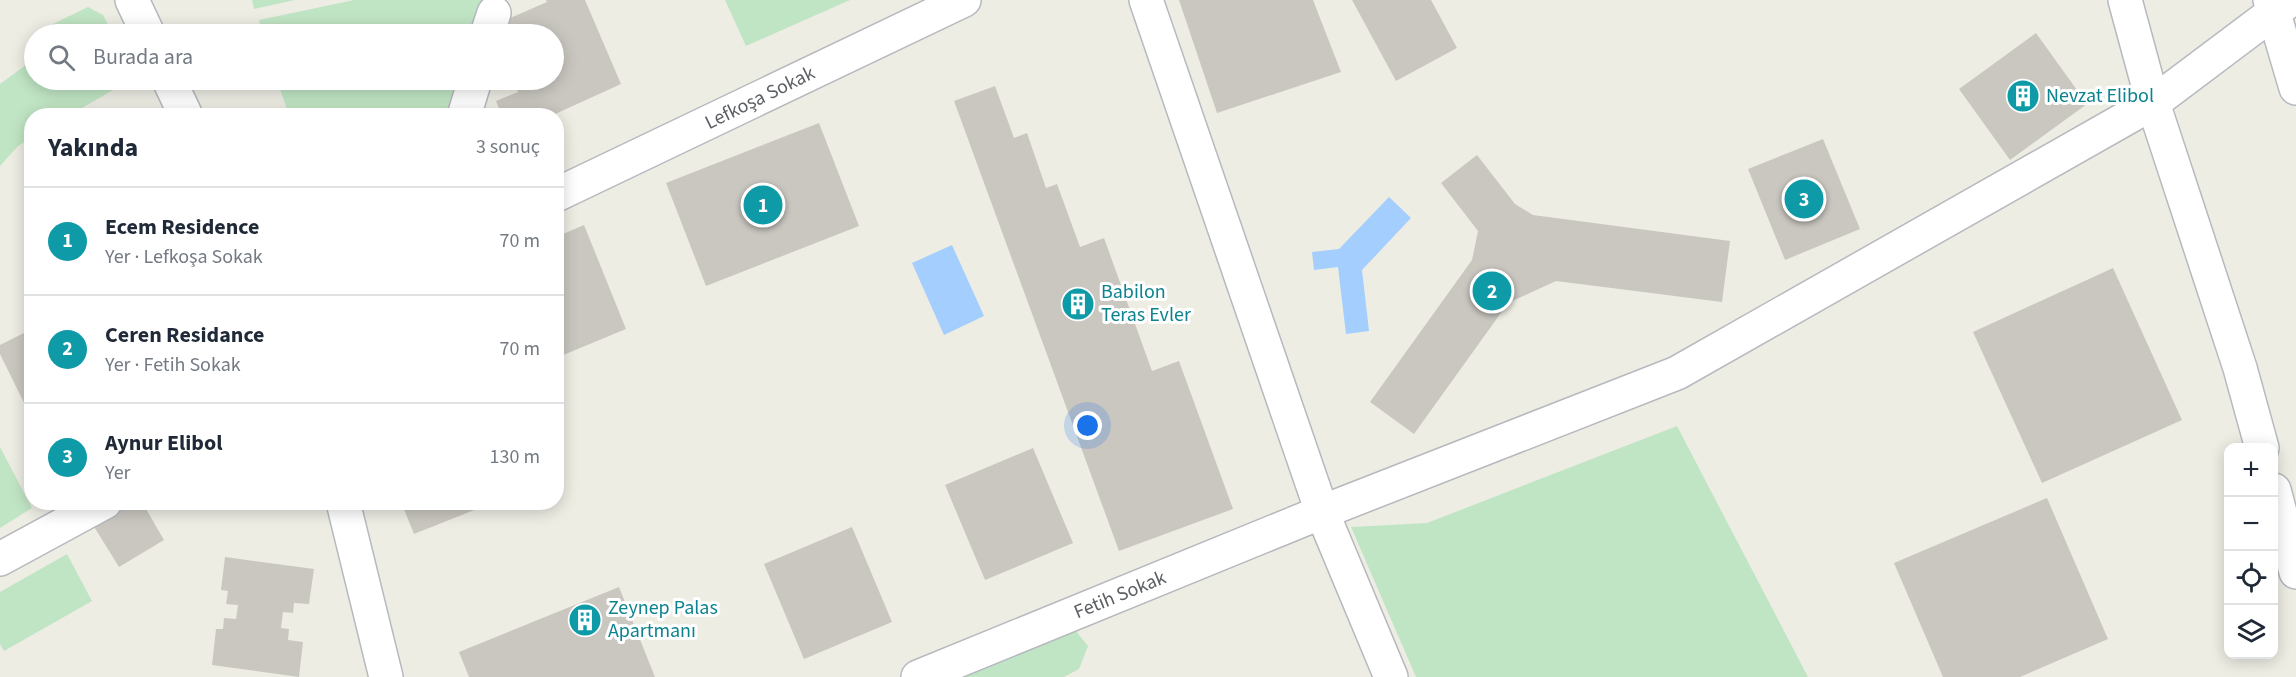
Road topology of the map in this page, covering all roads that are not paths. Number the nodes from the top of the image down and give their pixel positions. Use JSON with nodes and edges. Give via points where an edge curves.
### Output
{"nodes":[{"id":1,"x":132,"y":0,"type":"edge"},
{"id":2,"x":964,"y":0,"type":"edge"},
{"id":3,"x":1146,"y":0,"type":"edge"},
{"id":4,"x":2125,"y":0,"type":"edge"},
{"id":5,"x":2278,"y":4,"type":"edge"},
{"id":6,"x":143,"y":24,"type":"edge"},
{"id":7,"x":2296,"y":88,"type":"edge"},
{"id":8,"x":174,"y":90,"type":"edge"},
{"id":9,"x":472,"y":90,"type":"edge"},
{"id":10,"x":2154,"y":103,"type":"junction"},
{"id":11,"x":182,"y":108,"type":"edge"},
{"id":12,"x":466,"y":108,"type":"edge"},
{"id":13,"x":564,"y":191,"type":"edge"},
{"id":14,"x":2261,"y":443,"type":"edge"},
{"id":15,"x":2276,"y":497,"type":"edge"},
{"id":16,"x":90,"y":510,"type":"edge"},
{"id":17,"x":345,"y":510,"type":"edge"},
{"id":18,"x":1323,"y":512,"type":"junction"},
{"id":19,"x":0,"y":559,"type":"edge"},
{"id":20,"x":2296,"y":572,"type":"edge"},
{"id":21,"x":386,"y":677,"type":"edge"},
{"id":22,"x":918,"y":677,"type":"edge"},
{"id":23,"x":1390,"y":677,"type":"edge"}],
"edges":[{"from":1,"to":6,"type":"street"},
{"from":2,"to":13,"type":"street","name":"Lefkoşa Sokak"},
{"from":3,"to":18,"type":"street"},
{"from":4,"to":10,"type":"street"},
{"from":5,"to":7,"type":"street"},
{"from":5,"to":10,"type":"street","name":"Fetih Sokak"},
{"from":8,"to":11,"type":"street"},
{"from":9,"to":12,"type":"street"},
{"from":10,"to":14,"type":"street"},
{"from":10,"to":18,"type":"street","name":"Fetih Sokak","via":[[1677,373]]},
{"from":15,"to":20,"type":"street"},
{"from":16,"to":19,"type":"street"},
{"from":17,"to":21,"type":"street"},
{"from":18,"to":22,"type":"street","name":"Fetih Sokak"},
{"from":18,"to":23,"type":"street"}]}
